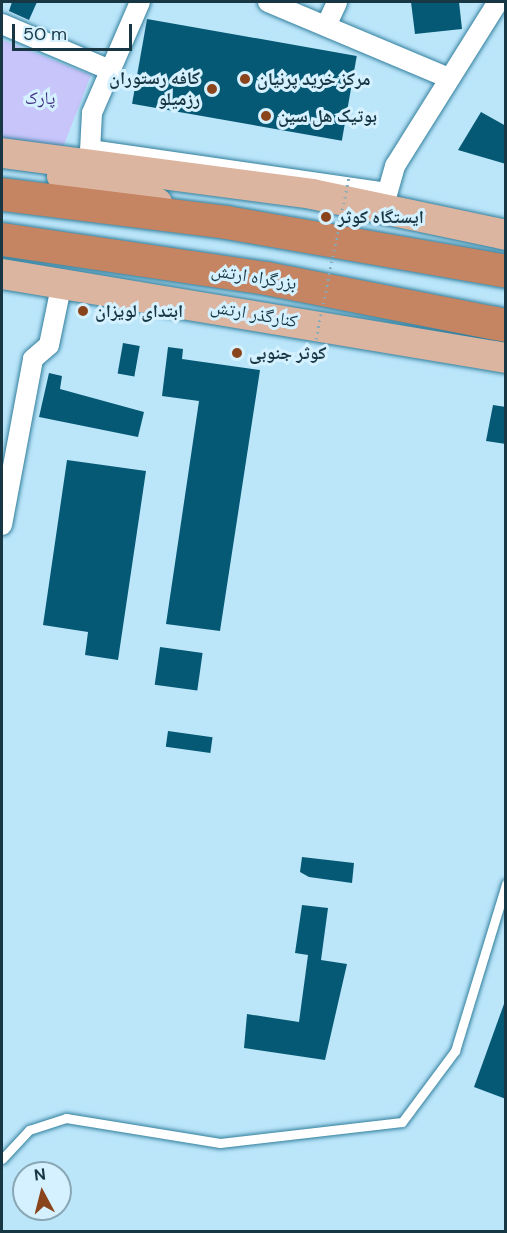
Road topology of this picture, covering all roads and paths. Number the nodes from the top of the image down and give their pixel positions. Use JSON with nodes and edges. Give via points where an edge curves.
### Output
{"nodes":[{"id":1,"x":140,"y":2,"type":"edge"},
{"id":2,"x":268,"y":2,"type":"edge"},
{"id":3,"x":337,"y":2,"type":"edge"},
{"id":4,"x":498,"y":2,"type":"edge"},
{"id":5,"x":2,"y":24,"type":"edge"},
{"id":6,"x":326,"y":26,"type":"junction"},
{"id":7,"x":110,"y":70,"type":"junction"},
{"id":8,"x":449,"y":78,"type":"junction"},
{"id":9,"x":2,"y":153,"type":"edge"},
{"id":10,"x":2,"y":160,"type":"edge"},
{"id":11,"x":349,"y":177,"type":"dead end"},
{"id":12,"x":2,"y":194,"type":"edge"},
{"id":13,"x":385,"y":200,"type":"junction"},
{"id":14,"x":226,"y":222,"type":"junction"},
{"id":15,"x":506,"y":235,"type":"edge"},
{"id":16,"x":2,"y":239,"type":"edge"},
{"id":17,"x":506,"y":271,"type":"edge"},
{"id":18,"x":2,"y":274,"type":"edge"},
{"id":19,"x":76,"y":284,"type":"junction"},
{"id":20,"x":506,"y":325,"type":"edge"},
{"id":21,"x":316,"y":339,"type":"dead end"},
{"id":22,"x":506,"y":358,"type":"edge"},
{"id":23,"x":2,"y":525,"type":"edge"},
{"id":24,"x":506,"y":884,"type":"edge"},
{"id":25,"x":2,"y":1159,"type":"edge"}],
"edges":[{"from":1,"to":7,"type":"street"},
{"from":2,"to":6,"type":"street"},
{"from":3,"to":6,"type":"street"},
{"from":4,"to":8,"type":"street"},
{"from":5,"to":7,"type":"street"},
{"from":6,"to":8,"type":"street"},
{"from":7,"to":13,"type":"street","via":[[92,113],[90,150]]},
{"from":8,"to":13,"type":"street","via":[[395,166]]},
{"from":9,"to":13,"type":"main road"},
{"from":10,"to":14,"type":"main road"},
{"from":11,"to":21,"type":"path","bridge":true},
{"from":12,"to":14,"type":"highway"},
{"from":13,"to":15,"type":"main road"},
{"from":14,"to":17,"type":"highway"},
{"from":16,"to":20,"type":"highway","name":"بزرگراه ارتش","via":[[266,278]]},
{"from":18,"to":19,"type":"main road","name":"کنارگذر ارتش"},
{"from":19,"to":22,"type":"main road","name":"کنارگذر ارتش"},
{"from":19,"to":23,"type":"street","via":[[60,292],[49,345],[33,359]]},
{"from":24,"to":25,"type":"lane","via":[[455,1052],[402,1122],[220,1143],[66,1118],[29,1130]]}]}
